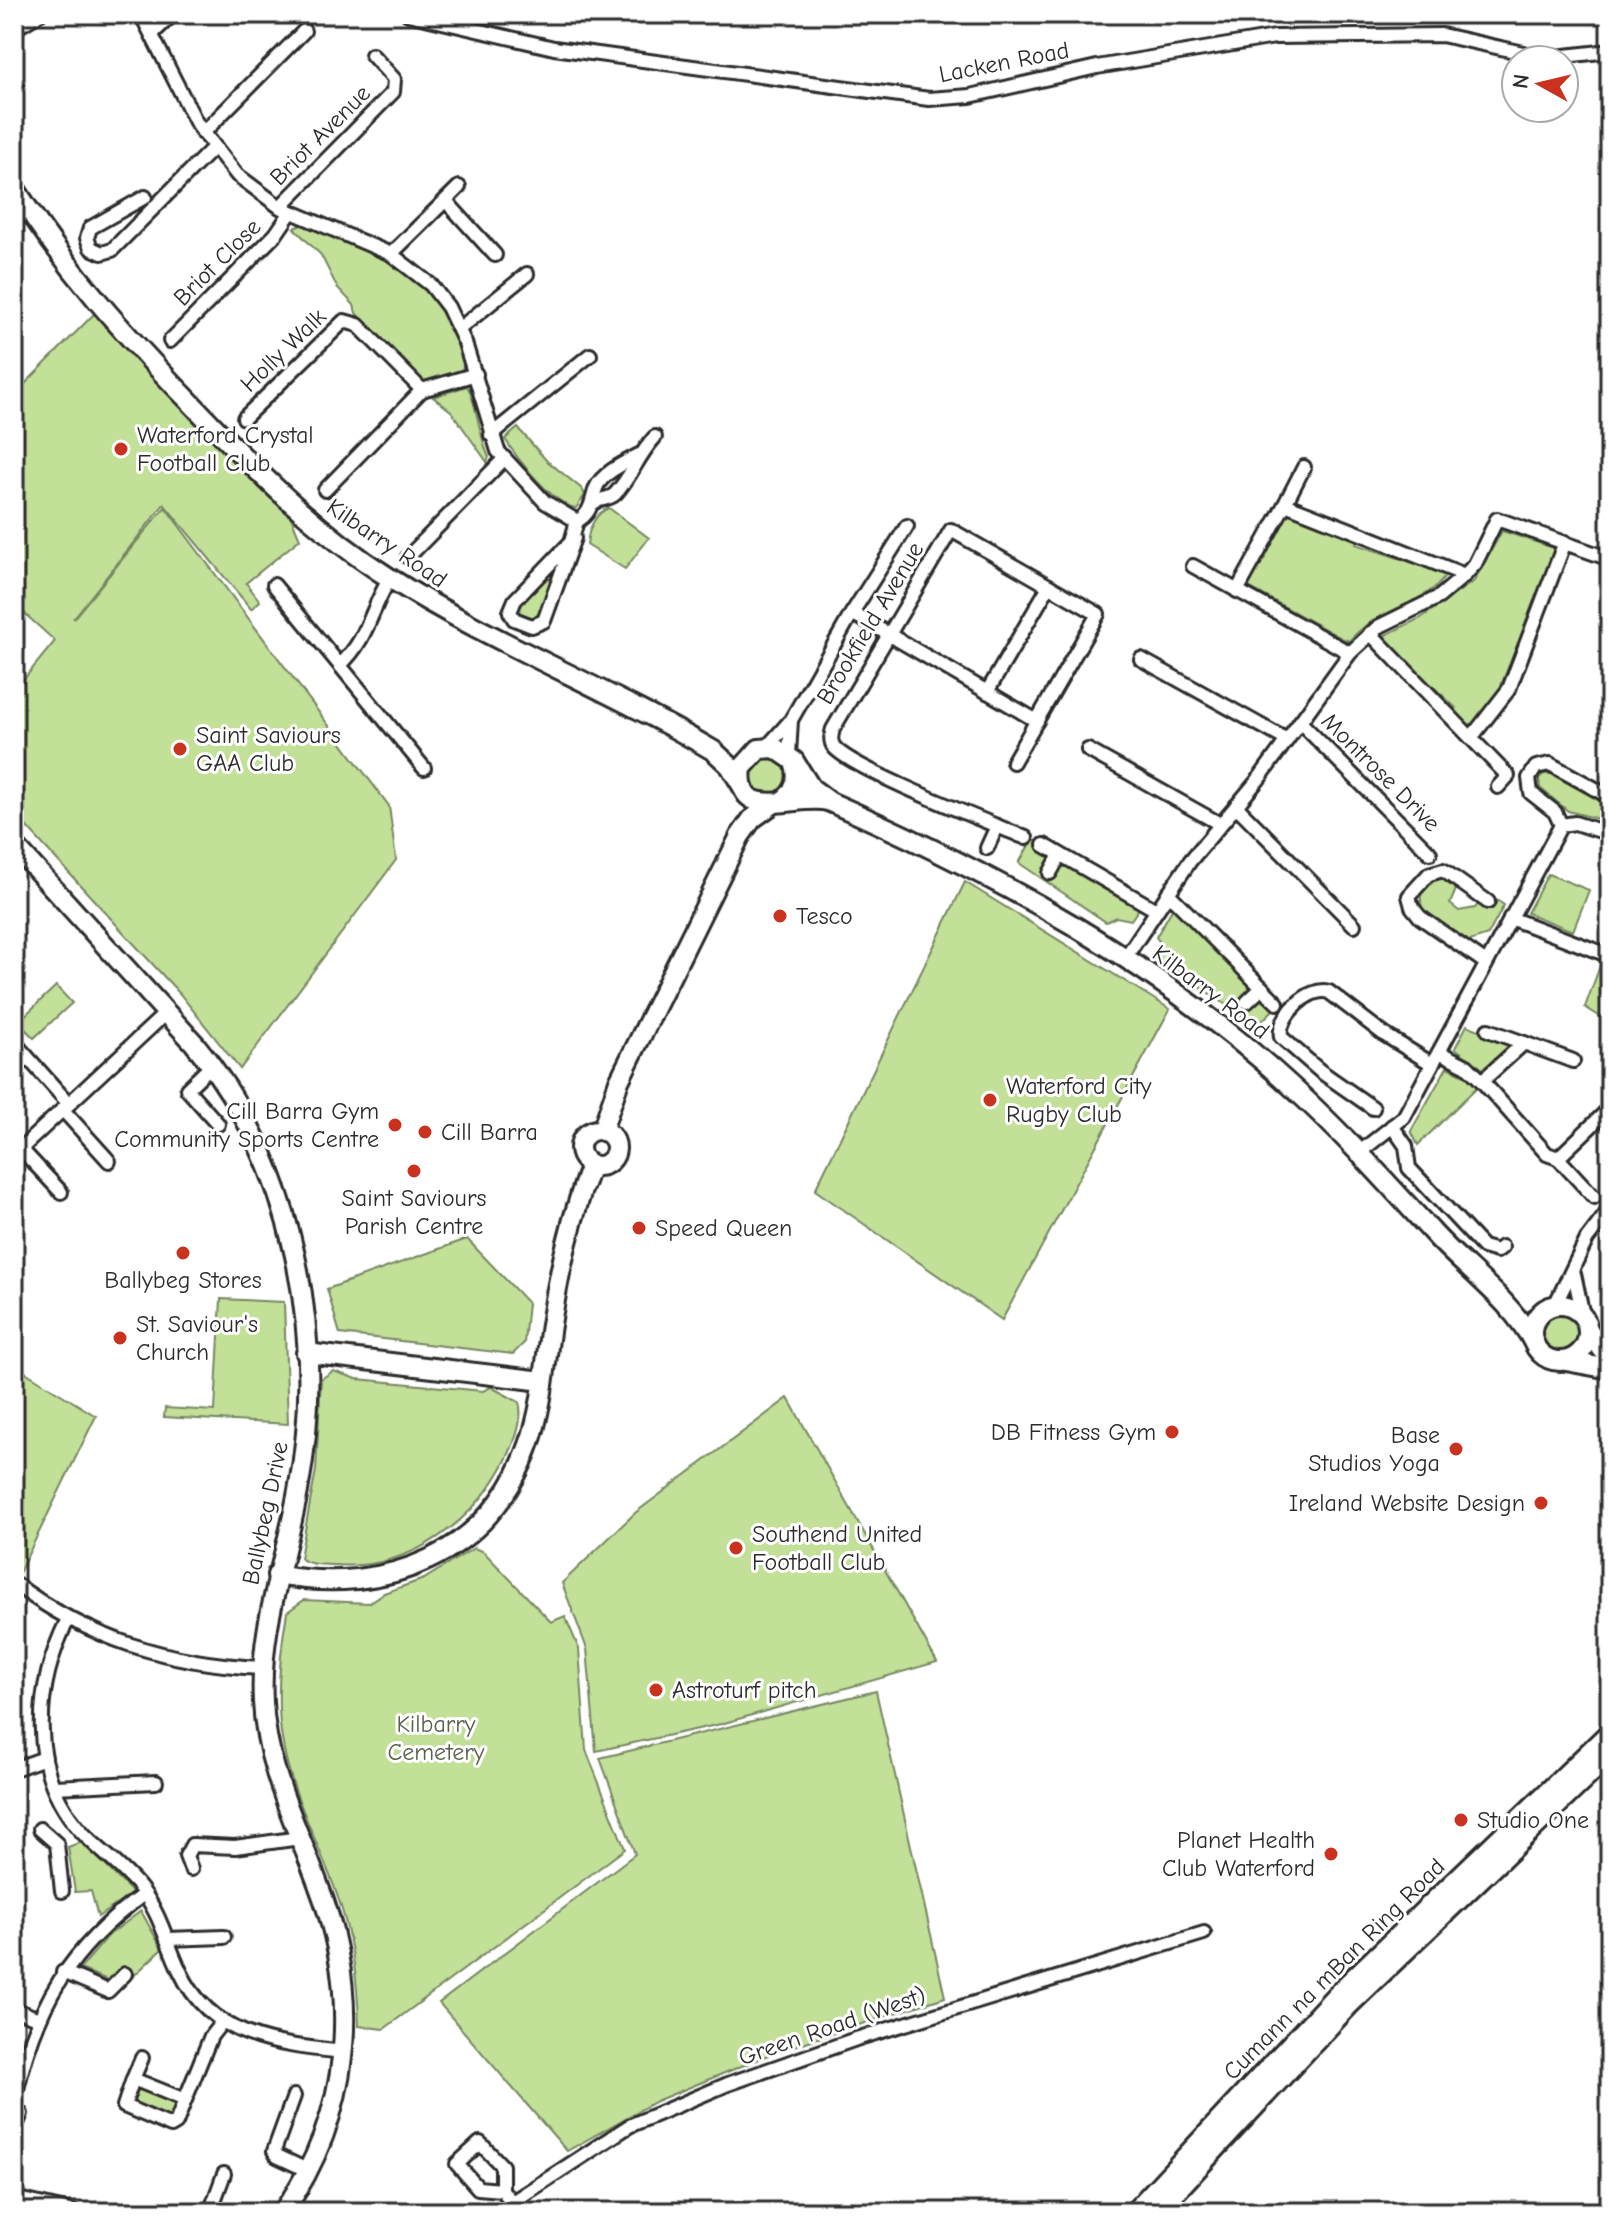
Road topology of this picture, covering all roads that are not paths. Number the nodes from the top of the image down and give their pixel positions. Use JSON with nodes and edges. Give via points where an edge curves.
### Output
{"nodes":[{"id":1,"x":39,"y":14,"type":"edge"},
{"id":2,"x":141,"y":14,"type":"edge"},
{"id":3,"x":173,"y":14,"type":"edge"},
{"id":4,"x":408,"y":14,"type":"edge"},
{"id":5,"x":14,"y":29,"type":"edge"},
{"id":6,"x":304,"y":31,"type":"dead end"},
{"id":7,"x":152,"y":34,"type":"junction"},
{"id":8,"x":1610,"y":51,"type":"edge"},
{"id":9,"x":372,"y":55,"type":"dead end"},
{"id":10,"x":396,"y":59,"type":"dead end"},
{"id":11,"x":386,"y":70,"type":"junction"},
{"id":12,"x":203,"y":133,"type":"junction"},
{"id":13,"x":213,"y":148,"type":"junction"},
{"id":14,"x":14,"y":187,"type":"edge"},
{"id":15,"x":459,"y":187,"type":"dead end"},
{"id":16,"x":145,"y":197,"type":"dead end"},
{"id":17,"x":446,"y":201,"type":"junction"},
{"id":18,"x":285,"y":209,"type":"junction"},
{"id":19,"x":391,"y":254,"type":"junction"},
{"id":20,"x":495,"y":255,"type":"dead end"},
{"id":21,"x":527,"y":274,"type":"dead end"},
{"id":22,"x":459,"y":329,"type":"junction"},
{"id":23,"x":170,"y":341,"type":"dead end"},
{"id":24,"x":590,"y":355,"type":"dead end"},
{"id":25,"x":476,"y":374,"type":"junction"},
{"id":26,"x":422,"y":390,"type":"junction"},
{"id":27,"x":244,"y":418,"type":"dead end"},
{"id":28,"x":491,"y":435,"type":"junction"},
{"id":29,"x":655,"y":437,"type":"dead end"},
{"id":30,"x":504,"y":459,"type":"junction"},
{"id":31,"x":1304,"y":467,"type":"dead end"},
{"id":32,"x":325,"y":490,"type":"dead end"},
{"id":33,"x":1285,"y":504,"type":"junction"},
{"id":34,"x":577,"y":521,"type":"junction"},
{"id":35,"x":907,"y":526,"type":"dead end"},
{"id":36,"x":574,"y":538,"type":"junction"},
{"id":37,"x":1565,"y":542,"type":"junction"},
{"id":38,"x":408,"y":557,"type":"dead end"},
{"id":39,"x":1610,"y":559,"type":"edge"},
{"id":40,"x":1193,"y":566,"type":"dead end"},
{"id":41,"x":1465,"y":575,"type":"junction"},
{"id":42,"x":390,"y":578,"type":"junction"},
{"id":43,"x":274,"y":585,"type":"dead end"},
{"id":44,"x":1049,"y":586,"type":"junction"},
{"id":45,"x":1237,"y":591,"type":"junction"},
{"id":46,"x":852,"y":613,"type":"junction"},
{"id":47,"x":1370,"y":633,"type":"junction"},
{"id":48,"x":887,"y":635,"type":"junction"},
{"id":49,"x":1350,"y":653,"type":"junction"},
{"id":50,"x":1141,"y":659,"type":"dead end"},
{"id":51,"x":340,"y":665,"type":"junction"},
{"id":52,"x":987,"y":692,"type":"junction"},
{"id":53,"x":791,"y":720,"type":"junction"},
{"id":54,"x":1037,"y":721,"type":"junction"},
{"id":55,"x":1300,"y":722,"type":"junction"},
{"id":56,"x":1471,"y":738,"type":"junction"},
{"id":57,"x":1287,"y":740,"type":"junction"},
{"id":58,"x":706,"y":747,"type":"junction"},
{"id":59,"x":763,"y":748,"type":"junction"},
{"id":60,"x":1088,"y":750,"type":"dead end"},
{"id":61,"x":792,"y":758,"type":"junction"},
{"id":62,"x":1013,"y":762,"type":"dead end"},
{"id":63,"x":1518,"y":766,"type":"dead end"},
{"id":64,"x":424,"y":768,"type":"dead end"},
{"id":65,"x":1508,"y":776,"type":"junction"},
{"id":66,"x":1498,"y":787,"type":"dead end"},
{"id":67,"x":743,"y":788,"type":"junction"},
{"id":68,"x":1610,"y":797,"type":"edge"},
{"id":69,"x":830,"y":802,"type":"junction"},
{"id":70,"x":777,"y":803,"type":"junction"},
{"id":71,"x":1236,"y":806,"type":"junction"},
{"id":72,"x":1220,"y":824,"type":"junction"},
{"id":73,"x":1561,"y":825,"type":"junction"},
{"id":74,"x":997,"y":826,"type":"junction"},
{"id":75,"x":1610,"y":834,"type":"edge"},
{"id":76,"x":740,"y":836,"type":"junction"},
{"id":77,"x":1026,"y":838,"type":"dead end"},
{"id":78,"x":14,"y":845,"type":"edge"},
{"id":79,"x":1044,"y":845,"type":"dead end"},
{"id":80,"x":987,"y":848,"type":"dead end"},
{"id":81,"x":1430,"y":853,"type":"dead end"},
{"id":82,"x":1060,"y":855,"type":"junction"},
{"id":83,"x":1050,"y":873,"type":"dead end"},
{"id":84,"x":1470,"y":890,"type":"junction"},
{"id":85,"x":1168,"y":893,"type":"junction"},
{"id":86,"x":1461,"y":902,"type":"dead end"},
{"id":87,"x":1488,"y":902,"type":"dead end"},
{"id":88,"x":1156,"y":910,"type":"junction"},
{"id":89,"x":1510,"y":918,"type":"junction"},
{"id":90,"x":1354,"y":925,"type":"dead end"},
{"id":91,"x":1610,"y":956,"type":"edge"},
{"id":92,"x":1125,"y":958,"type":"junction"},
{"id":93,"x":1486,"y":963,"type":"junction"},
{"id":94,"x":1262,"y":988,"type":"junction"},
{"id":95,"x":1247,"y":1002,"type":"dead end"},
{"id":96,"x":1277,"y":1003,"type":"dead end"},
{"id":97,"x":167,"y":1012,"type":"junction"},
{"id":98,"x":1488,"y":1030,"type":"dead end"},
{"id":99,"x":14,"y":1042,"type":"edge"},
{"id":100,"x":1524,"y":1043,"type":"junction"},
{"id":101,"x":1436,"y":1058,"type":"junction"},
{"id":102,"x":1573,"y":1061,"type":"dead end"},
{"id":103,"x":212,"y":1065,"type":"junction"},
{"id":104,"x":1482,"y":1081,"type":"junction"},
{"id":105,"x":66,"y":1107,"type":"junction"},
{"id":106,"x":1373,"y":1108,"type":"dead end"},
{"id":107,"x":1610,"y":1108,"type":"edge"},
{"id":108,"x":218,"y":1124,"type":"dead end"},
{"id":109,"x":1392,"y":1126,"type":"junction"},
{"id":110,"x":602,"y":1131,"type":"junction"},
{"id":111,"x":17,"y":1152,"type":"edge"},
{"id":112,"x":1360,"y":1152,"type":"junction"},
{"id":113,"x":1558,"y":1158,"type":"junction"},
{"id":114,"x":109,"y":1161,"type":"dead end"},
{"id":115,"x":591,"y":1165,"type":"junction"},
{"id":116,"x":61,"y":1192,"type":"dead end"},
{"id":117,"x":1594,"y":1197,"type":"dead end"},
{"id":118,"x":1610,"y":1209,"type":"edge"},
{"id":119,"x":1502,"y":1247,"type":"dead end"},
{"id":120,"x":1575,"y":1267,"type":"junction"},
{"id":121,"x":1503,"y":1301,"type":"junction"},
{"id":122,"x":1552,"y":1306,"type":"junction"},
{"id":123,"x":1586,"y":1323,"type":"junction"},
{"id":124,"x":1535,"y":1345,"type":"junction"},
{"id":125,"x":306,"y":1353,"type":"junction"},
{"id":126,"x":1610,"y":1360,"type":"edge"},
{"id":127,"x":1563,"y":1361,"type":"junction"},
{"id":128,"x":1610,"y":1369,"type":"edge"},
{"id":129,"x":543,"y":1381,"type":"junction"},
{"id":130,"x":277,"y":1575,"type":"junction"},
{"id":131,"x":14,"y":1583,"type":"edge"},
{"id":132,"x":68,"y":1619,"type":"junction"},
{"id":133,"x":262,"y":1668,"type":"junction"},
{"id":134,"x":1610,"y":1732,"type":"edge"},
{"id":135,"x":1610,"y":1755,"type":"edge"},
{"id":136,"x":45,"y":1758,"type":"junction"},
{"id":137,"x":14,"y":1769,"type":"edge"},
{"id":138,"x":156,"y":1782,"type":"dead end"},
{"id":139,"x":55,"y":1787,"type":"junction"},
{"id":140,"x":40,"y":1829,"type":"dead end"},
{"id":141,"x":79,"y":1830,"type":"junction"},
{"id":142,"x":300,"y":1838,"type":"junction"},
{"id":143,"x":57,"y":1844,"type":"junction"},
{"id":144,"x":191,"y":1869,"type":"dead end"},
{"id":145,"x":62,"y":1891,"type":"dead end"},
{"id":146,"x":144,"y":1894,"type":"junction"},
{"id":147,"x":1204,"y":1933,"type":"dead end"},
{"id":148,"x":224,"y":1937,"type":"dead end"},
{"id":149,"x":167,"y":1939,"type":"junction"},
{"id":150,"x":63,"y":1972,"type":"junction"},
{"id":151,"x":125,"y":1974,"type":"dead end"},
{"id":152,"x":14,"y":2009,"type":"edge"},
{"id":153,"x":39,"y":2019,"type":"junction"},
{"id":154,"x":222,"y":2022,"type":"junction"},
{"id":155,"x":344,"y":2052,"type":"junction"},
{"id":156,"x":142,"y":2058,"type":"dead end"},
{"id":157,"x":133,"y":2079,"type":"junction"},
{"id":158,"x":16,"y":2093,"type":"dead end"},
{"id":159,"x":294,"y":2096,"type":"dead end"},
{"id":160,"x":185,"y":2100,"type":"junction"},
{"id":161,"x":21,"y":2114,"type":"dead end"},
{"id":162,"x":14,"y":2130,"type":"edge"},
{"id":163,"x":309,"y":2171,"type":"junction"},
{"id":164,"x":224,"y":2174,"type":"dead end"},
{"id":165,"x":502,"y":2190,"type":"dead end"},
{"id":166,"x":14,"y":2198,"type":"edge"},
{"id":167,"x":512,"y":2202,"type":"junction"},
{"id":168,"x":74,"y":2212,"type":"edge"},
{"id":169,"x":210,"y":2212,"type":"edge"},
{"id":170,"x":283,"y":2212,"type":"edge"},
{"id":171,"x":497,"y":2212,"type":"edge"},
{"id":172,"x":1134,"y":2212,"type":"edge"},
{"id":173,"x":1157,"y":2212,"type":"edge"}],
"edges":[{"from":1,"to":5,"type":"street"},
{"from":2,"to":7,"type":"street"},
{"from":3,"to":7,"type":"street"},
{"from":4,"to":8,"type":"street","name":"Lacken Road","via":[[554,48],[929,99],[970,96],[1097,67],[1275,37],[1428,34],[1537,57]]},
{"from":6,"to":12,"type":"street"},
{"from":7,"to":12,"type":"street"},
{"from":9,"to":11,"type":"street","name":"Briot Avenue"},
{"from":10,"to":11,"type":"street"},
{"from":11,"to":18,"type":"street","name":"Briot Avenue","via":[[395,81],[391,94]]},
{"from":12,"to":13,"type":"street"},
{"from":13,"to":16,"type":"street","via":[[112,250],[91,248],[90,228]]},
{"from":13,"to":18,"type":"street","via":[[246,183]]},
{"from":14,"to":42,"type":"street","name":"Kilbarry Road","via":[[96,302],[255,471],[328,535]]},
{"from":15,"to":17,"type":"street"},
{"from":17,"to":19,"type":"street"},
{"from":17,"to":20,"type":"street"},
{"from":18,"to":19,"type":"street"},
{"from":18,"to":23,"type":"street","name":"Briot Close","via":[[276,234]]},
{"from":19,"to":22,"type":"street","via":[[431,285]]},
{"from":21,"to":22,"type":"street"},
{"from":22,"to":25,"type":"street"},
{"from":24,"to":28,"type":"street"},
{"from":25,"to":26,"type":"street"},
{"from":25,"to":28,"type":"street"},
{"from":26,"to":27,"type":"street","name":"Holly Walk","via":[[347,320]]},
{"from":26,"to":32,"type":"street"},
{"from":28,"to":30,"type":"street"},
{"from":29,"to":34,"type":"street","via":[[597,486],[592,504]]},
{"from":30,"to":34,"type":"street","via":[[545,502]]},
{"from":30,"to":38,"type":"street"},
{"from":31,"to":33,"type":"street"},
{"from":33,"to":41,"type":"street"},
{"from":33,"to":45,"type":"street"},
{"from":34,"to":36,"type":"street"},
{"from":35,"to":46,"type":"street"},
{"from":36,"to":36,"type":"street","via":[[515,600],[510,612],[514,619],[532,626],[544,621]]},
{"from":37,"to":39,"type":"street"},
{"from":37,"to":41,"type":"street","via":[[1497,519]]},
{"from":37,"to":56,"type":"street","via":[[1520,667],[1499,705]]},
{"from":40,"to":45,"type":"street"},
{"from":41,"to":47,"type":"street","via":[[1439,597]]},
{"from":42,"to":51,"type":"street","via":[[363,640]]},
{"from":42,"to":58,"type":"street","name":"Kilbarry Road"},
{"from":43,"to":51,"type":"street"},
{"from":44,"to":48,"type":"street","name":"Brookfield Avenue","via":[[951,530]]},
{"from":44,"to":52,"type":"street"},
{"from":44,"to":54,"type":"street","via":[[1098,614]]},
{"from":45,"to":49,"type":"street"},
{"from":46,"to":48,"type":"street"},
{"from":46,"to":53,"type":"street"},
{"from":47,"to":49,"type":"street"},
{"from":47,"to":56,"type":"street"},
{"from":48,"to":52,"type":"street"},
{"from":48,"to":74,"type":"street","name":"Brookfield Avenue","via":[[833,729],[836,749]]},
{"from":49,"to":55,"type":"street"},
{"from":50,"to":57,"type":"street"},
{"from":51,"to":64,"type":"street"},
{"from":52,"to":54,"type":"street"},
{"from":53,"to":59,"type":"street"},
{"from":53,"to":61,"type":"street"},
{"from":54,"to":62,"type":"street"},
{"from":55,"to":57,"type":"street"},
{"from":55,"to":81,"type":"street","name":"Montrose Drive"},
{"from":56,"to":65,"type":"street"},
{"from":57,"to":71,"type":"street"},
{"from":58,"to":59,"type":"street","name":"Kilbarry Road","via":[[733,752]]},
{"from":58,"to":67,"type":"street","name":"Kilbarry Road","via":[[730,766]]},
{"from":59,"to":61,"type":"street"},
{"from":59,"to":67,"type":"street","via":[[745,760]]},
{"from":60,"to":72,"type":"street"},
{"from":61,"to":69,"type":"street","name":"Kilbarry Road","via":[[811,788]]},
{"from":61,"to":70,"type":"street","via":[[798,780],[789,797]]},
{"from":63,"to":65,"type":"street"},
{"from":65,"to":66,"type":"street"},
{"from":67,"to":70,"type":"street","via":[[758,802]]},
{"from":67,"to":76,"type":"street"},
{"from":68,"to":73,"type":"street","via":[[1552,764],[1538,766],[1529,775],[1529,790],[1557,814]]},
{"from":69,"to":70,"type":"street","name":"Kilbarry Road","via":[[808,798]]},
{"from":69,"to":92,"type":"street","name":"Kilbarry Road","via":[[1004,883]]},
{"from":70,"to":76,"type":"street","via":[[752,819]]},
{"from":71,"to":72,"type":"street"},
{"from":71,"to":90,"type":"street"},
{"from":72,"to":85,"type":"street"},
{"from":73,"to":75,"type":"street","via":[[1575,823]]},
{"from":73,"to":89,"type":"street"},
{"from":74,"to":77,"type":"street"},
{"from":74,"to":80,"type":"street"},
{"from":76,"to":110,"type":"street","via":[[619,1081]]},
{"from":78,"to":97,"type":"street","name":"Ballybeg Drive"},
{"from":79,"to":82,"type":"street"},
{"from":82,"to":83,"type":"street"},
{"from":82,"to":88,"type":"street"},
{"from":84,"to":86,"type":"street"},
{"from":84,"to":87,"type":"street"},
{"from":84,"to":93,"type":"street","via":[[1450,873],[1435,871],[1412,890],[1410,904],[1439,932]]},
{"from":85,"to":88,"type":"street"},
{"from":85,"to":94,"type":"street"},
{"from":88,"to":92,"type":"street"},
{"from":89,"to":91,"type":"street"},
{"from":89,"to":93,"type":"street"},
{"from":92,"to":112,"type":"street","name":"Kilbarry Road","via":[[1237,1039]]},
{"from":93,"to":101,"type":"street"},
{"from":94,"to":95,"type":"street"},
{"from":94,"to":96,"type":"street"},
{"from":97,"to":103,"type":"street","name":"Ballybeg Drive"},
{"from":97,"to":105,"type":"street"},
{"from":98,"to":100,"type":"street"},
{"from":99,"to":105,"type":"street"},
{"from":100,"to":102,"type":"street"},
{"from":100,"to":104,"type":"street"},
{"from":101,"to":104,"type":"street","via":[[1467,1066]]},
{"from":101,"to":106,"type":"street","via":[[1385,1035],[1329,992],[1310,993],[1281,1024],[1281,1037]]},
{"from":101,"to":109,"type":"street","via":[[1404,1117]]},
{"from":103,"to":108,"type":"street","via":[[187,1089]]},
{"from":103,"to":125,"type":"street","name":"Ballybeg Drive","via":[[250,1128],[283,1206],[300,1279]]},
{"from":104,"to":113,"type":"street","via":[[1547,1154]]},
{"from":105,"to":111,"type":"street"},
{"from":105,"to":114,"type":"street"},
{"from":107,"to":113,"type":"street"},
{"from":109,"to":112,"type":"street"},
{"from":109,"to":119,"type":"street","via":[[1406,1146],[1409,1168],[1483,1247]]},
{"from":110,"to":115,"type":"street","via":[[585,1135],[580,1145],[582,1157]]},
{"from":110,"to":115,"type":"street","via":[[614,1141],[615,1152],[605,1164]]},
{"from":111,"to":116,"type":"street"},
{"from":112,"to":121,"type":"street","name":"Kilbarry Road","via":[[1456,1258]]},
{"from":113,"to":117,"type":"street"},
{"from":115,"to":129,"type":"street","via":[[564,1249]]},
{"from":118,"to":120,"type":"street","via":[[1587,1239]]},
{"from":120,"to":122,"type":"street"},
{"from":120,"to":123,"type":"street","via":[[1575,1289]]},
{"from":121,"to":122,"type":"street","via":[[1527,1310]]},
{"from":121,"to":124,"type":"street","name":"Kilbarry Road"},
{"from":122,"to":123,"type":"street","via":[[1570,1306]]},
{"from":122,"to":124,"type":"street","via":[[1534,1323]]},
{"from":123,"to":126,"type":"street"},
{"from":123,"to":127,"type":"street","via":[[1585,1348]]},
{"from":124,"to":127,"type":"street","via":[[1548,1359]]},
{"from":125,"to":129,"type":"street"},
{"from":125,"to":130,"type":"street","name":"Ballybeg Drive","via":[[304,1458]]},
{"from":127,"to":128,"type":"street"},
{"from":129,"to":130,"type":"street","via":[[533,1433],[511,1482],[485,1517],[452,1545],[402,1571],[362,1581],[328,1583]]},
{"from":130,"to":133,"type":"street","name":"Ballybeg Drive"},
{"from":131,"to":132,"type":"street"},
{"from":132,"to":133,"type":"street","via":[[164,1656]]},
{"from":132,"to":136,"type":"street","via":[[44,1685]]},
{"from":133,"to":142,"type":"street","name":"Ballybeg Drive","via":[[269,1753]]},
{"from":134,"to":172,"type":"street","name":"Cumann na mBan Ring Road","via":[[1338,1993]]},
{"from":135,"to":173,"type":"street","name":"Cumann na mBan Ring Road","via":[[1350,2004]]},
{"from":136,"to":137,"type":"street"},
{"from":136,"to":139,"type":"street"},
{"from":138,"to":139,"type":"street"},
{"from":139,"to":141,"type":"street"},
{"from":140,"to":143,"type":"street"},
{"from":141,"to":143,"type":"street"},
{"from":141,"to":146,"type":"street"},
{"from":142,"to":144,"type":"street","via":[[235,1847],[192,1845],[186,1856]]},
{"from":142,"to":155,"type":"street","name":"Ballybeg Drive","via":[[339,1954]]},
{"from":143,"to":145,"type":"street"},
{"from":146,"to":149,"type":"street"},
{"from":146,"to":150,"type":"street","via":[[96,1932]]},
{"from":147,"to":167,"type":"street","name":"Green Road (West)","via":[[856,2039],[728,2084],[629,2126]]},
{"from":148,"to":149,"type":"street"},
{"from":149,"to":154,"type":"street","via":[[186,1983]]},
{"from":150,"to":151,"type":"street","via":[[108,1991]]},
{"from":150,"to":153,"type":"street"},
{"from":152,"to":153,"type":"street"},
{"from":153,"to":158,"type":"street"},
{"from":154,"to":155,"type":"street","via":[[270,2043]]},
{"from":154,"to":160,"type":"street"},
{"from":155,"to":163,"type":"street","name":"Ballybeg Drive","via":[[330,2120]]},
{"from":156,"to":157,"type":"street"},
{"from":157,"to":160,"type":"street"},
{"from":157,"to":160,"type":"street","via":[[124,2108],[162,2124],[176,2123]]},
{"from":159,"to":163,"type":"street","via":[[274,2151]]},
{"from":161,"to":162,"type":"street"},
{"from":163,"to":170,"type":"street","name":"Ballybeg Drive"},
{"from":164,"to":169,"type":"street"},
{"from":165,"to":167,"type":"street"},
{"from":166,"to":168,"type":"street"},
{"from":167,"to":171,"type":"street","name":"Green Road (West)"}]}
